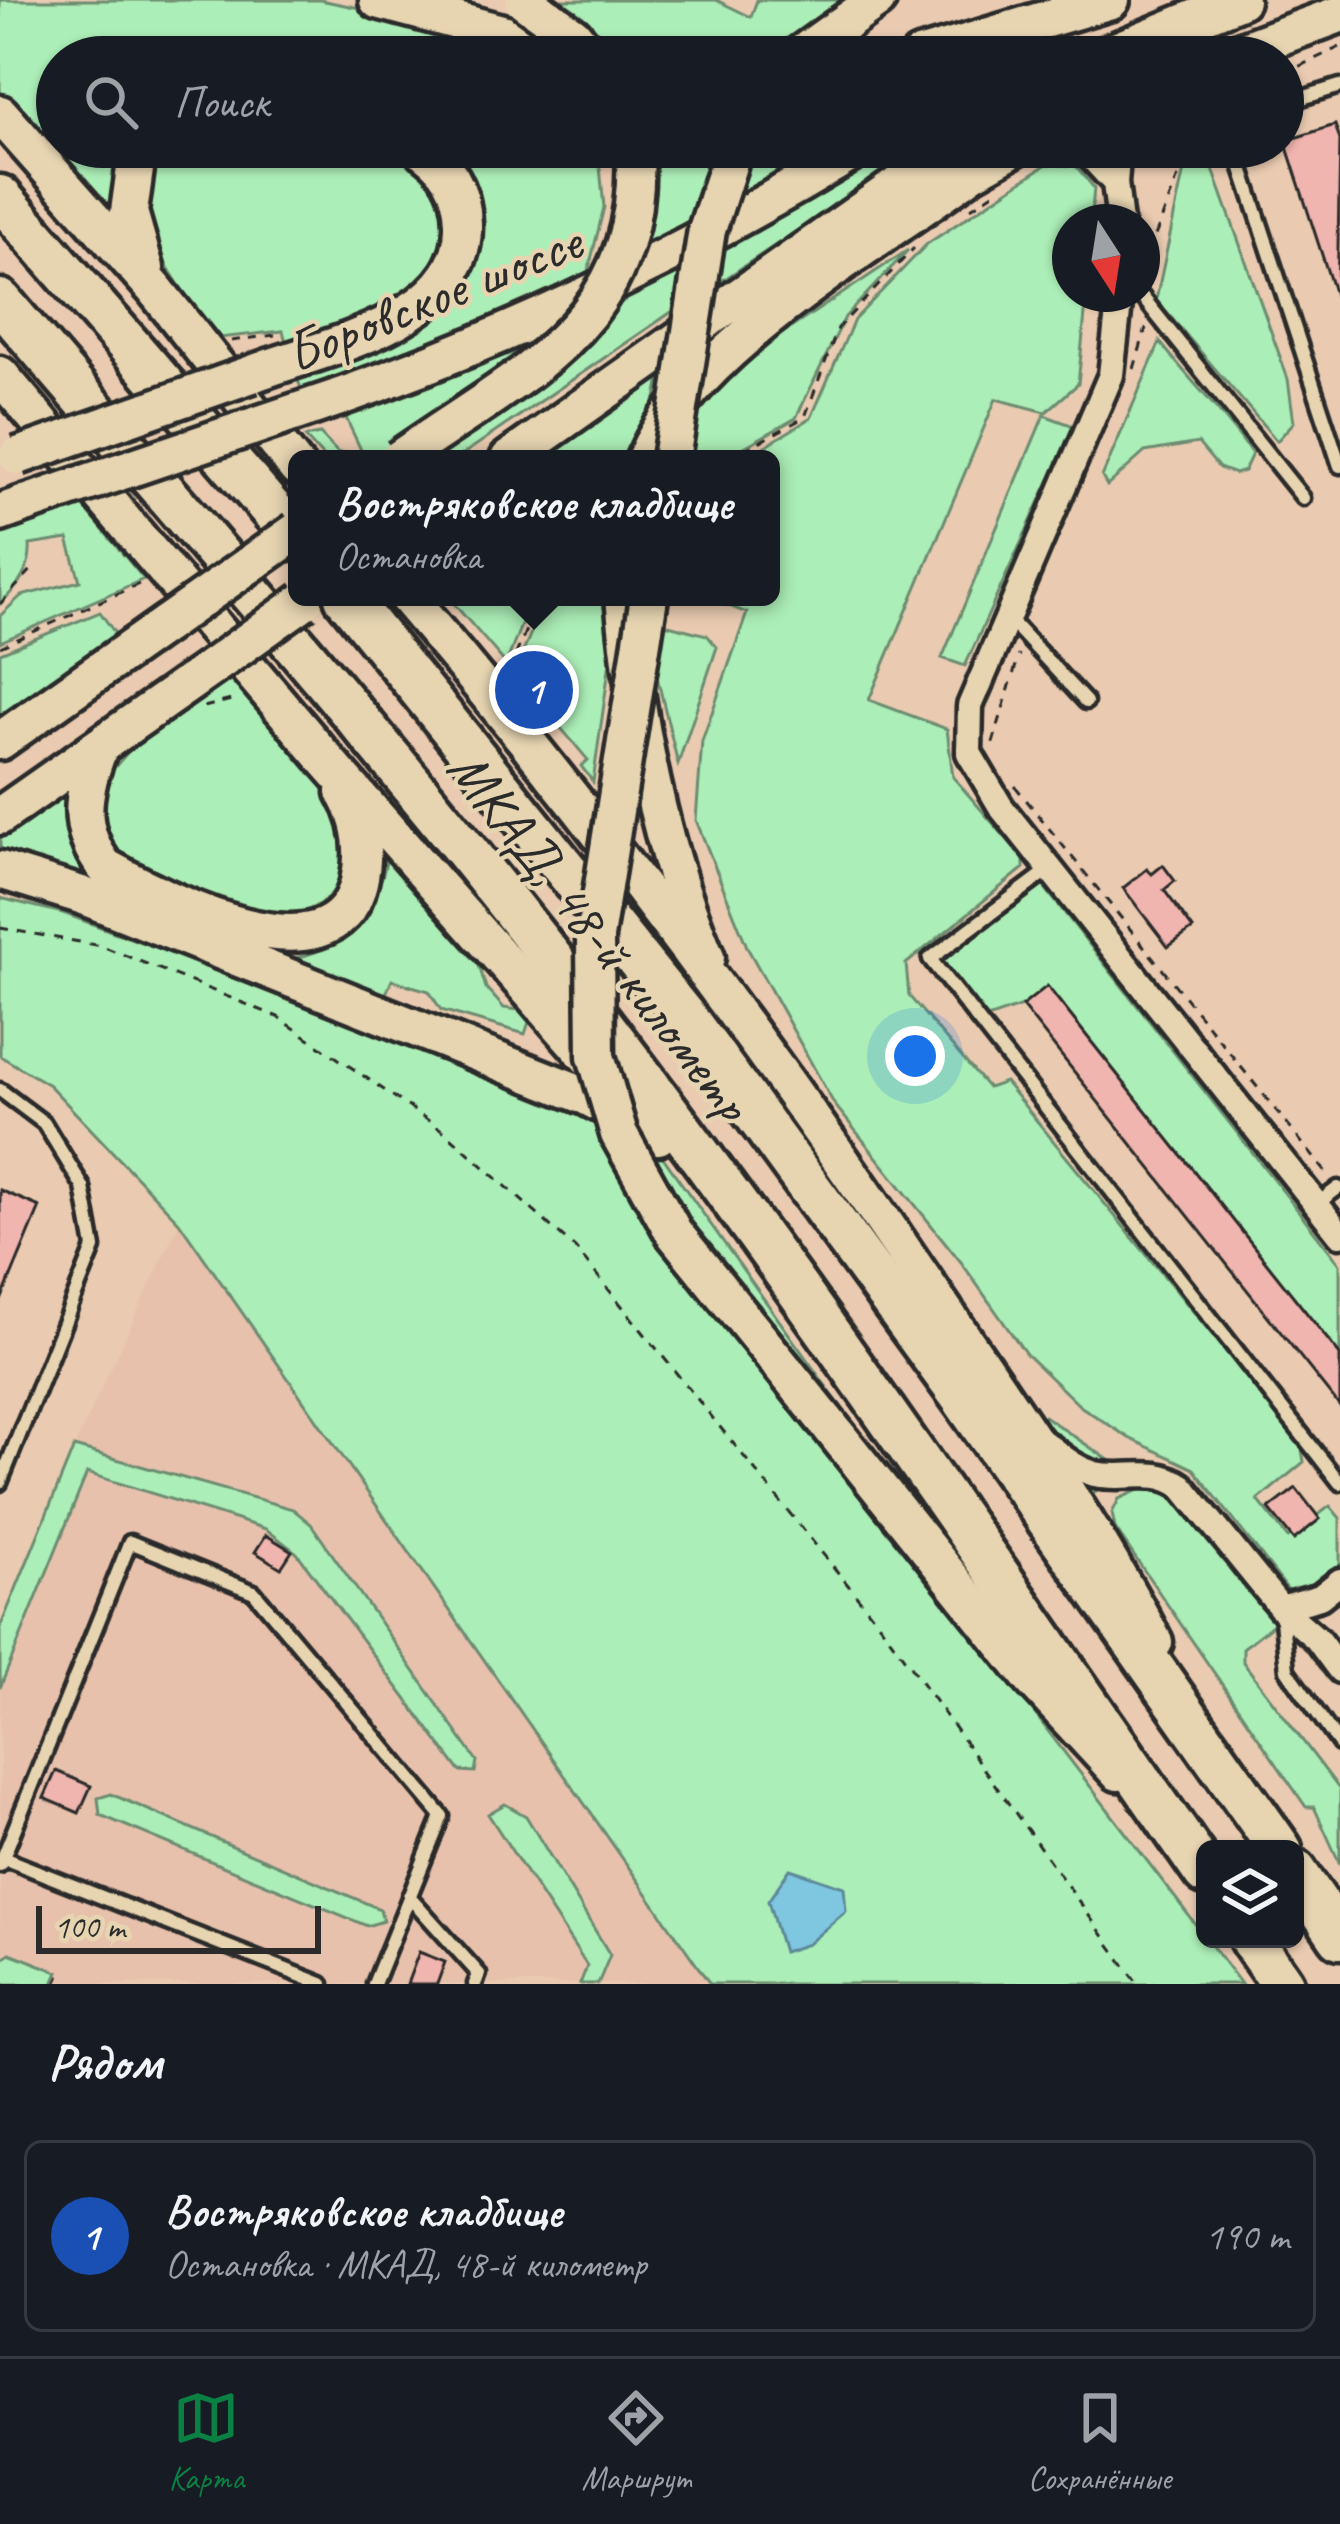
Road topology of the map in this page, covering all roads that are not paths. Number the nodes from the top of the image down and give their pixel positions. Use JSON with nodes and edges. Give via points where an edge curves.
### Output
{"nodes":[{"id":1,"x":378,"y":0,"type":"edge"},
{"id":2,"x":524,"y":0,"type":"edge"},
{"id":3,"x":877,"y":0,"type":"edge"},
{"id":4,"x":1111,"y":0,"type":"edge"},
{"id":5,"x":1132,"y":0,"type":"edge"},
{"id":6,"x":1240,"y":0,"type":"edge"},
{"id":7,"x":513,"y":36,"type":"edge"},
{"id":8,"x":574,"y":36,"type":"edge"},
{"id":9,"x":826,"y":36,"type":"edge"},
{"id":10,"x":990,"y":36,"type":"edge"},
{"id":11,"x":1055,"y":36,"type":"edge"},
{"id":12,"x":1152,"y":36,"type":"edge"},
{"id":13,"x":1339,"y":36,"type":"edge"},
{"id":14,"x":1304,"y":42,"type":"edge"},
{"id":15,"x":1340,"y":86,"type":"edge"},
{"id":16,"x":1304,"y":97,"type":"edge"},
{"id":17,"x":0,"y":114,"type":"edge"},
{"id":18,"x":36,"y":155,"type":"edge"},
{"id":19,"x":48,"y":168,"type":"edge"},
{"id":20,"x":135,"y":168,"type":"edge"},
{"id":21,"x":445,"y":168,"type":"edge"},
{"id":22,"x":636,"y":168,"type":"edge"},
{"id":23,"x":727,"y":168,"type":"edge"},
{"id":24,"x":824,"y":168,"type":"edge"},
{"id":25,"x":1097,"y":168,"type":"edge"},
{"id":26,"x":1116,"y":168,"type":"edge"},
{"id":27,"x":1242,"y":168,"type":"edge"},
{"id":28,"x":965,"y":176,"type":"edge"},
{"id":29,"x":1115,"y":183,"type":"junction"},
{"id":30,"x":0,"y":196,"type":"edge"},
{"id":31,"x":1118,"y":204,"type":"edge"},
{"id":32,"x":154,"y":288,"type":"junction"},
{"id":33,"x":0,"y":301,"type":"edge"},
{"id":34,"x":1118,"y":312,"type":"edge"},
{"id":35,"x":1154,"y":312,"type":"edge"},
{"id":36,"x":0,"y":375,"type":"edge"},
{"id":37,"x":412,"y":450,"type":"edge"},
{"id":38,"x":522,"y":450,"type":"edge"},
{"id":39,"x":651,"y":450,"type":"edge"},
{"id":40,"x":671,"y":450,"type":"edge"},
{"id":41,"x":288,"y":457,"type":"edge"},
{"id":42,"x":9,"y":459,"type":"edge"},
{"id":43,"x":1340,"y":466,"type":"edge"},
{"id":44,"x":1303,"y":498,"type":"dead end"},
{"id":45,"x":14,"y":508,"type":"edge"},
{"id":46,"x":288,"y":525,"type":"edge"},
{"id":47,"x":288,"y":541,"type":"edge"},
{"id":48,"x":307,"y":606,"type":"edge"},
{"id":49,"x":327,"y":606,"type":"edge"},
{"id":50,"x":415,"y":606,"type":"edge"},
{"id":51,"x":625,"y":606,"type":"edge"},
{"id":52,"x":648,"y":606,"type":"edge"},
{"id":53,"x":1006,"y":615,"type":"junction"},
{"id":54,"x":1086,"y":702,"type":"dead end"},
{"id":55,"x":0,"y":741,"type":"edge"},
{"id":56,"x":99,"y":748,"type":"junction"},
{"id":57,"x":328,"y":762,"type":"junction"},
{"id":58,"x":0,"y":816,"type":"edge"},
{"id":59,"x":1052,"y":868,"type":"junction"},
{"id":60,"x":0,"y":870,"type":"edge"},
{"id":61,"x":749,"y":1033,"type":"junction"},
{"id":62,"x":0,"y":1090,"type":"edge"},
{"id":63,"x":658,"y":1136,"type":"junction"},
{"id":64,"x":1338,"y":1188,"type":"edge"},
{"id":65,"x":1316,"y":1205,"type":"junction"},
{"id":66,"x":739,"y":1206,"type":"junction"},
{"id":67,"x":1340,"y":1234,"type":"edge"},
{"id":68,"x":1013,"y":1412,"type":"junction"},
{"id":69,"x":1122,"y":1476,"type":"junction"},
{"id":70,"x":1,"y":1478,"type":"edge"},
{"id":71,"x":1340,"y":1483,"type":"edge"},
{"id":72,"x":1092,"y":1539,"type":"junction"},
{"id":73,"x":1340,"y":1582,"type":"edge"},
{"id":74,"x":1281,"y":1609,"type":"junction"},
{"id":75,"x":1340,"y":1670,"type":"edge"},
{"id":76,"x":1340,"y":1745,"type":"edge"},
{"id":77,"x":1209,"y":1746,"type":"junction"},
{"id":78,"x":1179,"y":1837,"type":"junction"},
{"id":79,"x":1274,"y":1840,"type":"edge"},
{"id":80,"x":1,"y":1861,"type":"edge"},
{"id":81,"x":1196,"y":1861,"type":"edge"},
{"id":82,"x":1304,"y":1884,"type":"edge"},
{"id":83,"x":409,"y":1896,"type":"junction"},
{"id":84,"x":1340,"y":1936,"type":"edge"},
{"id":85,"x":1257,"y":1948,"type":"edge"},
{"id":86,"x":322,"y":1984,"type":"edge"},
{"id":87,"x":374,"y":1984,"type":"edge"},
{"id":88,"x":475,"y":1984,"type":"edge"},
{"id":89,"x":1282,"y":1984,"type":"edge"}],
"edges":[{"from":1,"to":7,"type":"main road"},
{"from":2,"to":8,"type":"main road","bridge":true},
{"from":3,"to":9,"type":"main road"},
{"from":4,"to":10,"type":"main road"},
{"from":5,"to":11,"type":"main road"},
{"from":6,"to":12,"type":"main road"},
{"from":13,"to":14,"type":"main road"},
{"from":15,"to":16,"type":"lane"},
{"from":17,"to":18,"type":"main road"},
{"from":19,"to":32,"type":"main road"},
{"from":20,"to":32,"type":"main road","via":[[129,212]]},
{"from":21,"to":42,"type":"main road","bridge":true,"via":[[458,189],[464,236],[447,282],[395,320]]},
{"from":22,"to":37,"type":"main road","bridge":true,"via":[[628,248],[607,295],[552,351]]},
{"from":23,"to":40,"type":"main road","bridge":true,"via":[[707,230]]},
{"from":24,"to":45,"type":"main road","name":"Боровское шоссе","bridge":true,"via":[[645,268],[470,349]]},
{"from":25,"to":29,"type":"street"},
{"from":26,"to":29,"type":"street"},
{"from":27,"to":43,"type":"lane"},
{"from":28,"to":38,"type":"main road","via":[[758,286]]},
{"from":28,"to":39,"type":"main road","via":[[734,346]]},
{"from":29,"to":31,"type":"street"},
{"from":30,"to":46,"type":"highway"},
{"from":32,"to":41,"type":"main road"},
{"from":33,"to":66,"type":"highway","name":"МКАД, 48-й километр","via":[[531,932]]},
{"from":34,"to":53,"type":"street","via":[[1111,375]]},
{"from":35,"to":44,"type":"lane"},
{"from":36,"to":57,"type":"main road"},
{"from":47,"to":55,"type":"main road","bridge":true},
{"from":48,"to":56,"type":"main road","bridge":true},
{"from":49,"to":77,"type":"highway","name":"МКАД, 48-й километр","via":[[637,953]]},
{"from":50,"to":61,"type":"main road"},
{"from":51,"to":61,"type":"main road","via":[[670,859],[707,959]]},
{"from":52,"to":78,"type":"main road","bridge":true,"via":[[595,938],[596,1056],[619,1134],[674,1232],[1032,1679]]},
{"from":53,"to":54,"type":"lane"},
{"from":53,"to":59,"type":"street","via":[[970,706],[969,754]]},
{"from":56,"to":57,"type":"main road","via":[[82,812],[89,847],[105,867],[213,917],[272,934],[319,926],[358,889],[361,830]]},
{"from":56,"to":58,"type":"main road"},
{"from":57,"to":63,"type":"main road"},
{"from":59,"to":65,"type":"street"},
{"from":59,"to":71,"type":"lane","via":[[930,959]]},
{"from":60,"to":63,"type":"main road","via":[[586,1096]]},
{"from":61,"to":68,"type":"main road"},
{"from":62,"to":70,"type":"lane","via":[[44,1123],[83,1187],[94,1248]]},
{"from":63,"to":66,"type":"main road"},
{"from":64,"to":65,"type":"lane"},
{"from":65,"to":67,"type":"street"},
{"from":66,"to":78,"type":"highway","name":"МКАД, 48-й километр"},
{"from":68,"to":69,"type":"street","via":[[1079,1468]]},
{"from":68,"to":72,"type":"main road"},
{"from":69,"to":72,"type":"street","via":[[1093,1506]]},
{"from":69,"to":74,"type":"street","via":[[1166,1475],[1182,1486]]},
{"from":72,"to":77,"type":"main road"},
{"from":73,"to":74,"type":"street"},
{"from":74,"to":75,"type":"street"},
{"from":74,"to":76,"type":"lane","via":[[1287,1670]]},
{"from":77,"to":79,"type":"highway","name":"МКАД, 48-й километр"},
{"from":78,"to":81,"type":"highway","name":"МКАД, 48-й километр"},
{"from":80,"to":83,"type":"lane","via":[[130,1542],[254,1592],[442,1816]]},
{"from":80,"to":86,"type":"lane"},
{"from":82,"to":84,"type":"highway"},
{"from":83,"to":87,"type":"lane"},
{"from":83,"to":88,"type":"lane","via":[[479,1974]]},
{"from":85,"to":89,"type":"highway"}]}
